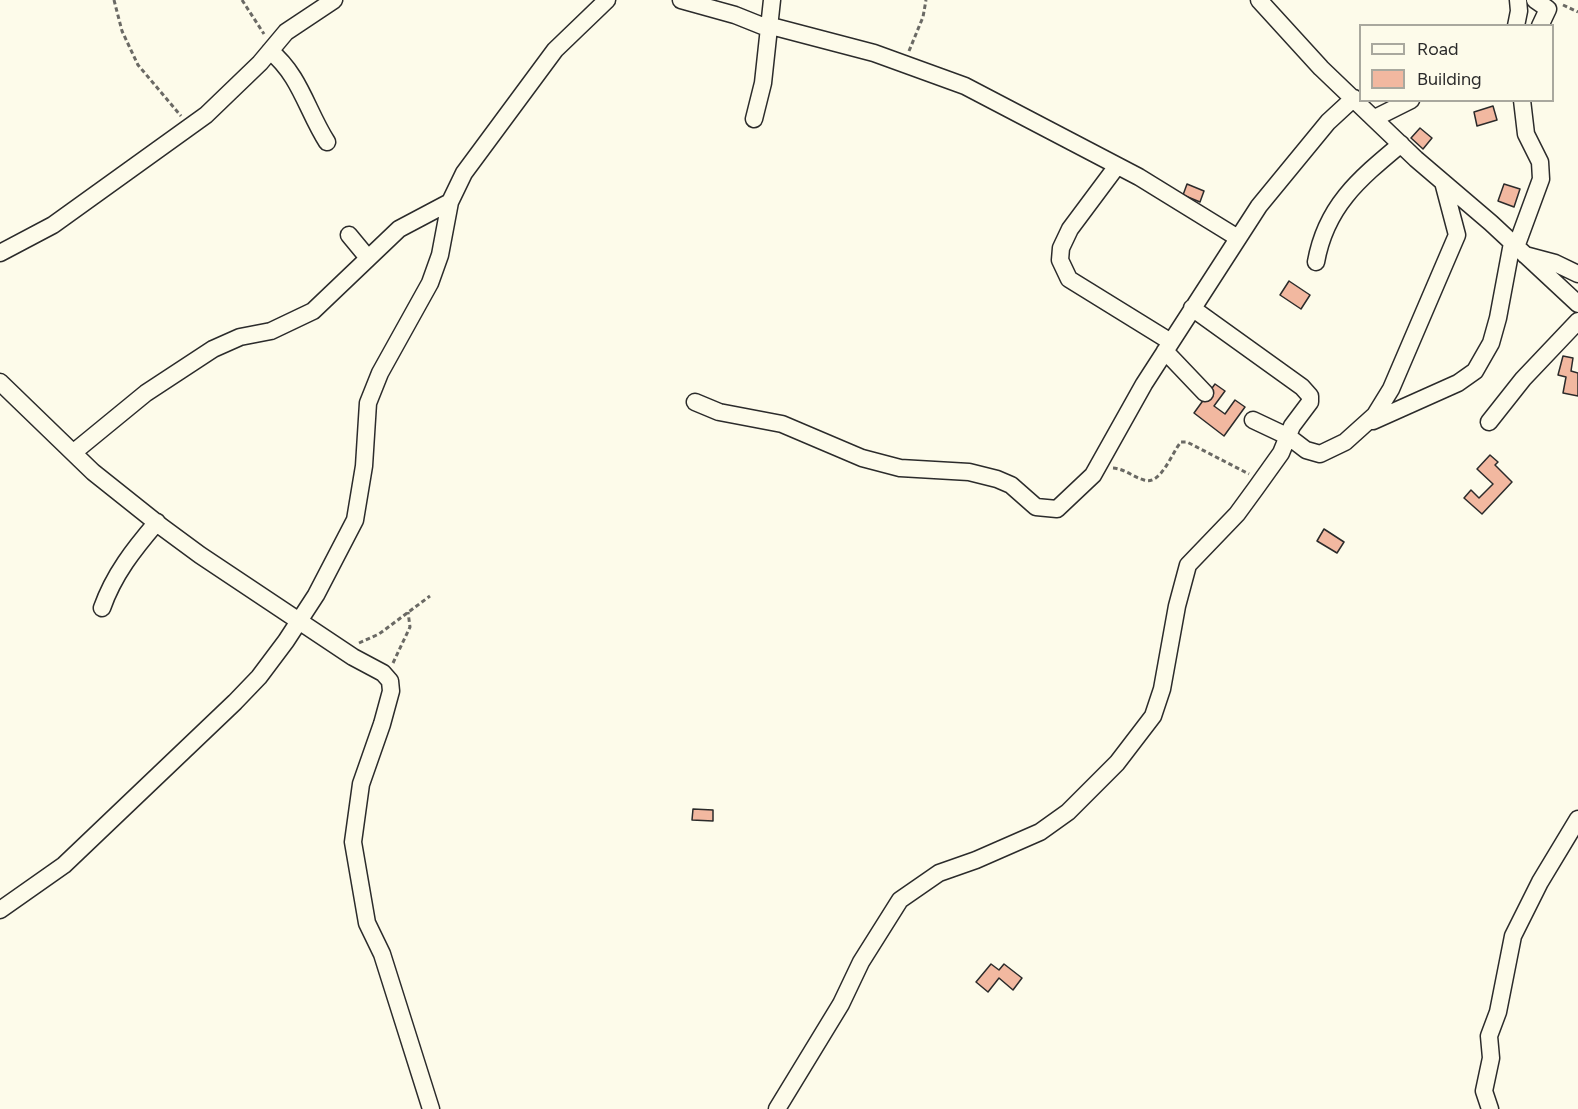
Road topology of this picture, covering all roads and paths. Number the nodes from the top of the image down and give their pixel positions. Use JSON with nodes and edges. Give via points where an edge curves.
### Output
{"nodes":[{"id":1,"x":114,"y":0,"type":"edge"},
{"id":2,"x":243,"y":0,"type":"edge"},
{"id":3,"x":334,"y":0,"type":"edge"},
{"id":4,"x":607,"y":0,"type":"edge"},
{"id":5,"x":681,"y":0,"type":"edge"},
{"id":6,"x":772,"y":0,"type":"edge"},
{"id":7,"x":926,"y":0,"type":"edge"},
{"id":8,"x":1259,"y":0,"type":"edge"},
{"id":9,"x":1518,"y":0,"type":"edge"},
{"id":10,"x":1535,"y":0,"type":"edge"},
{"id":11,"x":1516,"y":24,"type":"edge"},
{"id":12,"x":1541,"y":24,"type":"edge"},
{"id":13,"x":770,"y":27,"type":"junction"},
{"id":14,"x":271,"y":50,"type":"junction"},
{"id":15,"x":904,"y":64,"type":"junction"},
{"id":16,"x":1354,"y":98,"type":"junction"},
{"id":17,"x":1407,"y":102,"type":"edge"},
{"id":18,"x":1522,"y":102,"type":"edge"},
{"id":19,"x":1375,"y":118,"type":"junction"},
{"id":20,"x":753,"y":119,"type":"dead end"},
{"id":21,"x":190,"y":126,"type":"junction"},
{"id":22,"x":327,"y":142,"type":"dead end"},
{"id":23,"x":1401,"y":144,"type":"junction"},
{"id":24,"x":1118,"y":166,"type":"junction"},
{"id":25,"x":1443,"y":182,"type":"junction"},
{"id":26,"x":450,"y":202,"type":"junction"},
{"id":27,"x":349,"y":235,"type":"dead end"},
{"id":28,"x":1238,"y":238,"type":"junction"},
{"id":29,"x":1517,"y":248,"type":"junction"},
{"id":30,"x":0,"y":253,"type":"edge"},
{"id":31,"x":368,"y":258,"type":"junction"},
{"id":32,"x":1316,"y":262,"type":"dead end"},
{"id":33,"x":1578,"y":274,"type":"edge"},
{"id":34,"x":1578,"y":303,"type":"edge"},
{"id":35,"x":1192,"y":309,"type":"junction"},
{"id":36,"x":1578,"y":321,"type":"edge"},
{"id":37,"x":1168,"y":346,"type":"junction"},
{"id":38,"x":0,"y":382,"type":"edge"},
{"id":39,"x":1205,"y":393,"type":"dead end"},
{"id":40,"x":694,"y":402,"type":"dead end"},
{"id":41,"x":1253,"y":420,"type":"dead end"},
{"id":42,"x":1489,"y":422,"type":"dead end"},
{"id":43,"x":1364,"y":425,"type":"junction"},
{"id":44,"x":1289,"y":437,"type":"junction"},
{"id":45,"x":74,"y":452,"type":"junction"},
{"id":46,"x":1095,"y":472,"type":"junction"},
{"id":47,"x":1266,"y":474,"type":"junction"},
{"id":48,"x":157,"y":522,"type":"junction"},
{"id":49,"x":430,"y":596,"type":"dead end"},
{"id":50,"x":102,"y":608,"type":"dead end"},
{"id":51,"x":408,"y":612,"type":"junction"},
{"id":52,"x":300,"y":621,"type":"junction"},
{"id":53,"x":341,"y":649,"type":"junction"},
{"id":54,"x":390,"y":682,"type":"junction"},
{"id":55,"x":1578,"y":819,"type":"edge"},
{"id":56,"x":0,"y":910,"type":"edge"},
{"id":57,"x":431,"y":1109,"type":"edge"},
{"id":58,"x":777,"y":1109,"type":"edge"},
{"id":59,"x":1490,"y":1109,"type":"edge"}],
"edges":[{"from":1,"to":21,"type":"path","via":[[122,31],[138,65]]},
{"from":2,"to":14,"type":"path"},
{"from":3,"to":14,"type":"street","via":[[286,32]]},
{"from":4,"to":26,"type":"street","via":[[569,34],[531,80],[464,172]]},
{"from":5,"to":13,"type":"street"},
{"from":6,"to":13,"type":"street"},
{"from":7,"to":15,"type":"path"},
{"from":8,"to":16,"type":"street"},
{"from":9,"to":11,"type":"street"},
{"from":10,"to":12,"type":"street","via":[[1548,9]]},
{"from":13,"to":15,"type":"street"},
{"from":13,"to":20,"type":"street"},
{"from":14,"to":21,"type":"street","via":[[233,90]]},
{"from":14,"to":22,"type":"street","via":[[293,74]]},
{"from":15,"to":24,"type":"street","via":[[965,86]]},
{"from":16,"to":19,"type":"street"},
{"from":16,"to":28,"type":"street","via":[[1321,130]]},
{"from":17,"to":19,"type":"street"},
{"from":18,"to":29,"type":"street","via":[[1526,134],[1540,162],[1541,179]]},
{"from":19,"to":23,"type":"street"},
{"from":21,"to":30,"type":"street","via":[[53,225]]},
{"from":23,"to":25,"type":"street"},
{"from":23,"to":32,"type":"street","via":[[1359,180],[1332,214]]},
{"from":24,"to":28,"type":"street"},
{"from":24,"to":37,"type":"street","via":[[1070,230],[1060,260],[1069,279]]},
{"from":25,"to":29,"type":"street"},
{"from":25,"to":43,"type":"street","via":[[1456,226],[1454,246],[1383,406]]},
{"from":26,"to":31,"type":"street","via":[[399,229]]},
{"from":26,"to":52,"type":"street","via":[[430,283],[368,403],[355,520]]},
{"from":27,"to":31,"type":"street"},
{"from":28,"to":35,"type":"street"},
{"from":29,"to":33,"type":"street"},
{"from":29,"to":34,"type":"street"},
{"from":29,"to":43,"type":"street","via":[[1491,343],[1475,370],[1458,383]]},
{"from":31,"to":45,"type":"street","via":[[313,312],[271,331],[240,337],[213,349],[146,393]]},
{"from":35,"to":37,"type":"street"},
{"from":35,"to":44,"type":"street","via":[[1308,392],[1310,402],[1292,426]]},
{"from":36,"to":42,"type":"street","via":[[1522,379]]},
{"from":37,"to":39,"type":"street"},
{"from":37,"to":46,"type":"street"},
{"from":38,"to":45,"type":"street"},
{"from":40,"to":46,"type":"street","via":[[719,412],[782,424],[862,458],[900,468],[969,472],[997,479],[1011,485],[1036,507],[1057,509]]},
{"from":41,"to":44,"type":"street"},
{"from":43,"to":44,"type":"street","via":[[1345,442],[1320,454],[1306,450]]},
{"from":44,"to":47,"type":"street"},
{"from":45,"to":48,"type":"street","via":[[93,472]]},
{"from":46,"to":47,"type":"path","via":[[1116,468],[1152,481],[1175,448],[1186,442],[1237,470]]},
{"from":47,"to":58,"type":"street","via":[[1237,514],[1188,565],[1153,716],[1117,763],[1068,812],[1040,832],[939,873],[900,900]]},
{"from":48,"to":50,"type":"street","via":[[127,558]]},
{"from":48,"to":52,"type":"street"},
{"from":49,"to":51,"type":"path"},
{"from":51,"to":53,"type":"path","via":[[373,637]]},
{"from":51,"to":54,"type":"path","via":[[410,627],[394,657]]},
{"from":52,"to":53,"type":"street"},
{"from":52,"to":56,"type":"street","via":[[259,677],[235,702],[64,865]]},
{"from":53,"to":54,"type":"street","via":[[383,673]]},
{"from":54,"to":57,"type":"street","via":[[382,724],[361,784],[353,842],[367,923],[382,954]]},
{"from":55,"to":59,"type":"street","via":[[1513,936],[1498,1012],[1489,1036],[1491,1058],[1484,1091]]}]}
